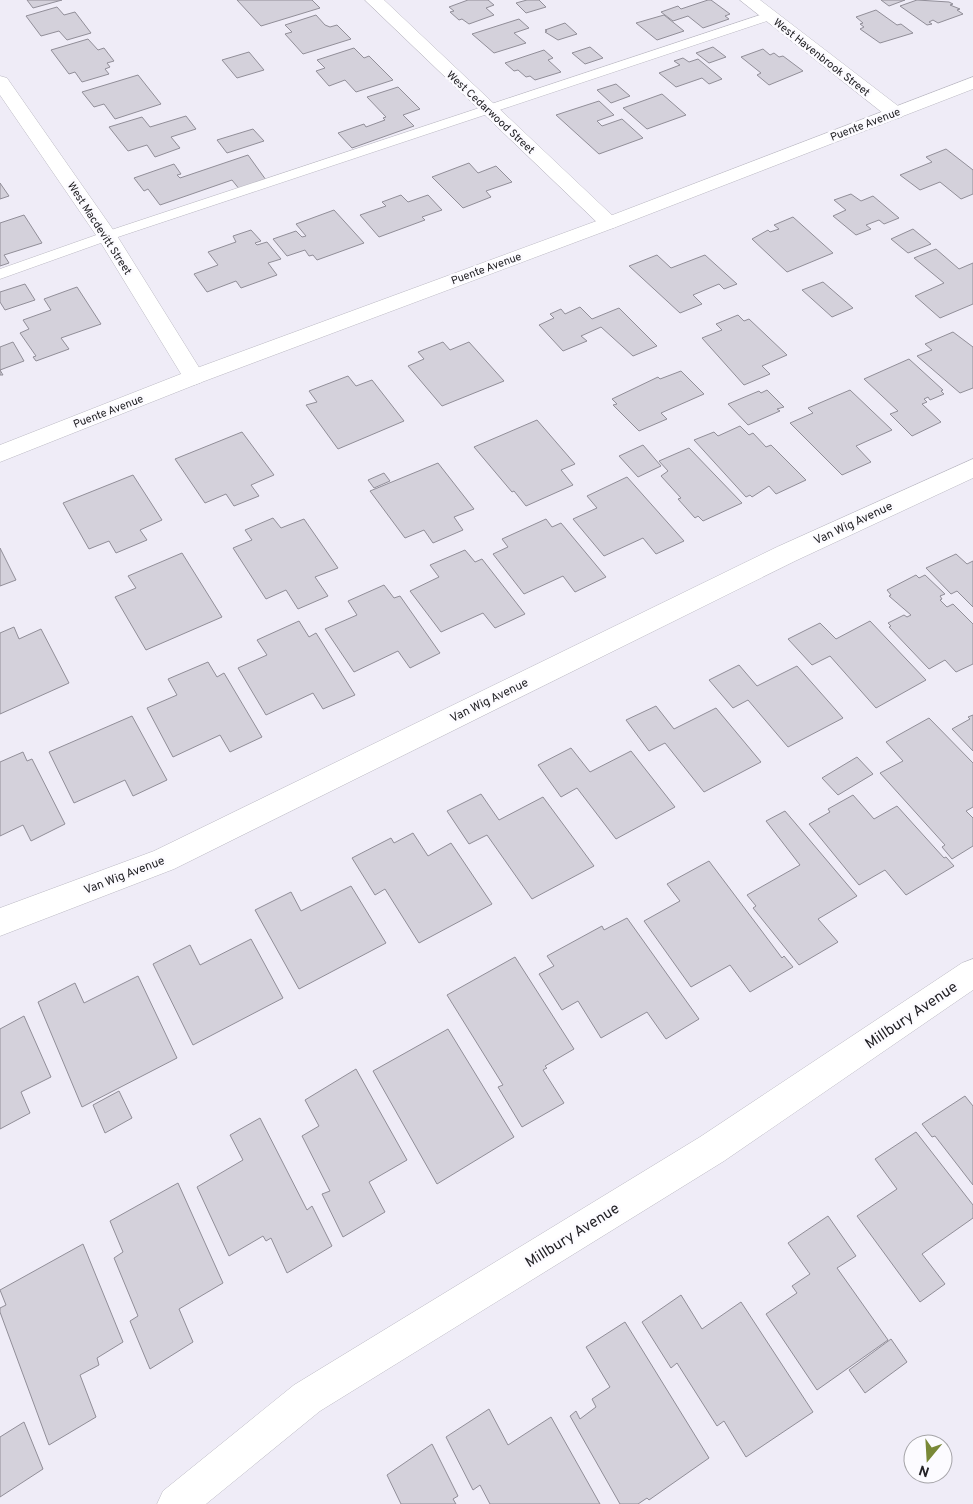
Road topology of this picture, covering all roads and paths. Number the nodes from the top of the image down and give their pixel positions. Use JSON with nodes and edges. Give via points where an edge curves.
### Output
{"nodes":[{"id":1,"x":374,"y":0,"type":"edge"},
{"id":2,"x":749,"y":0,"type":"edge"},
{"id":3,"x":769,"y":16,"type":"junction"},
{"id":4,"x":0,"y":82,"type":"edge"},
{"id":5,"x":973,"y":83,"type":"edge"},
{"id":6,"x":487,"y":109,"type":"junction"},
{"id":7,"x":895,"y":113,"type":"junction"},
{"id":8,"x":609,"y":222,"type":"junction"},
{"id":9,"x":107,"y":236,"type":"junction"},
{"id":10,"x":0,"y":274,"type":"edge"},
{"id":11,"x":194,"y":377,"type":"junction"},
{"id":12,"x":0,"y":454,"type":"edge"},
{"id":13,"x":973,"y":468,"type":"edge"},
{"id":14,"x":0,"y":922,"type":"edge"},
{"id":15,"x":973,"y":973,"type":"edge"},
{"id":16,"x":176,"y":1504,"type":"edge"}],
"edges":[{"from":1,"to":6,"type":"street","name":"West Cedarwood Street"},
{"from":2,"to":3,"type":"street","name":"West Havenbrook Street"},
{"from":3,"to":6,"type":"lane"},
{"from":3,"to":7,"type":"street","name":"West Havenbrook Street"},
{"from":4,"to":9,"type":"street","name":"West Macdevitt Street"},
{"from":5,"to":7,"type":"street","name":"Puente Avenue"},
{"from":6,"to":8,"type":"street","name":"West Cedarwood Street"},
{"from":6,"to":9,"type":"lane"},
{"from":7,"to":8,"type":"street","name":"Puente Avenue"},
{"from":8,"to":11,"type":"street","name":"Puente Avenue"},
{"from":9,"to":10,"type":"lane"},
{"from":9,"to":11,"type":"street","name":"West Macdevitt Street"},
{"from":11,"to":12,"type":"street","name":"Puente Avenue"},
{"from":13,"to":14,"type":"street","name":"Van Wig Avenue","via":[[786,554],[164,860]]},
{"from":15,"to":16,"type":"street","name":"Millbury Avenue","via":[[712,1149],[307,1398]]}]}
